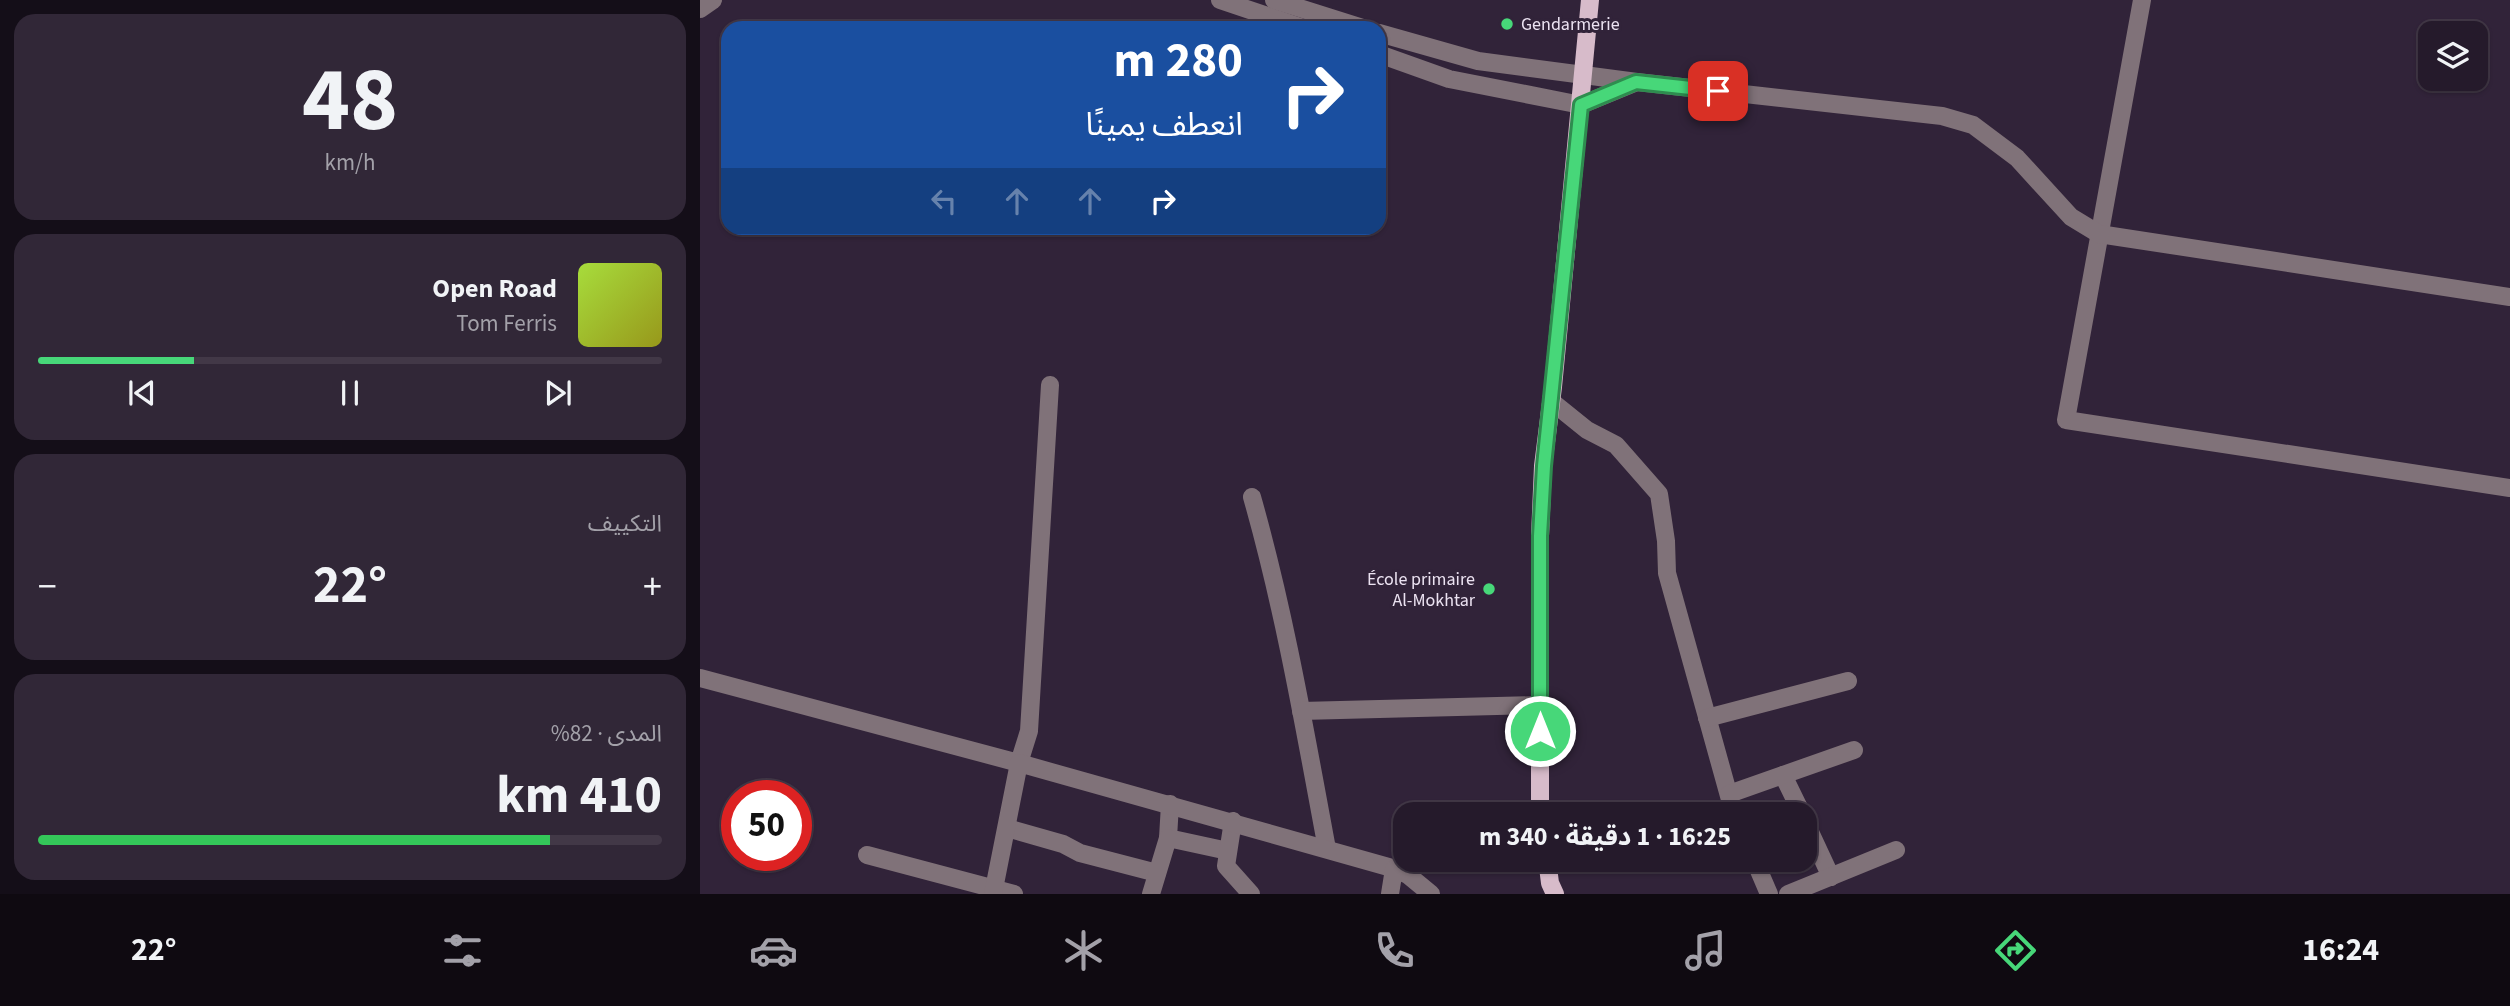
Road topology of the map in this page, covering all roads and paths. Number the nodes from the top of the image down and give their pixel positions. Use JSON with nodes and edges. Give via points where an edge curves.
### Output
{"nodes":[{"id":1,"x":713,"y":0,"type":"edge"},
{"id":2,"x":1220,"y":0,"type":"edge"},
{"id":3,"x":1274,"y":0,"type":"edge"},
{"id":4,"x":1590,"y":0,"type":"edge"},
{"id":5,"x":2142,"y":0,"type":"edge"},
{"id":6,"x":700,"y":9,"type":"edge"},
{"id":7,"x":1309,"y":14,"type":"edge"},
{"id":8,"x":1336,"y":21,"type":"edge"},
{"id":9,"x":1386,"y":35,"type":"edge"},
{"id":10,"x":1386,"y":56,"type":"edge"},
{"id":11,"x":1583,"y":74,"type":"junction"},
{"id":12,"x":1636,"y":82,"type":"junction"},
{"id":13,"x":1581,"y":105,"type":"junction"},
{"id":14,"x":2099,"y":234,"type":"junction"},
{"id":15,"x":2510,"y":297,"type":"edge"},
{"id":16,"x":1050,"y":385,"type":"dead end"},
{"id":17,"x":1551,"y":401,"type":"junction"},
{"id":18,"x":2510,"y":488,"type":"edge"},
{"id":19,"x":1252,"y":497,"type":"dead end"},
{"id":20,"x":700,"y":678,"type":"edge"},
{"id":21,"x":1848,"y":681,"type":"dead end"},
{"id":22,"x":1540,"y":705,"type":"junction"},
{"id":23,"x":1301,"y":711,"type":"junction"},
{"id":24,"x":1707,"y":718,"type":"junction"},
{"id":25,"x":1854,"y":750,"type":"dead end"},
{"id":26,"x":1019,"y":763,"type":"junction"},
{"id":27,"x":1783,"y":775,"type":"junction"},
{"id":28,"x":1728,"y":794,"type":"junction"},
{"id":29,"x":1540,"y":802,"type":"edge"},
{"id":30,"x":1730,"y":802,"type":"edge"},
{"id":31,"x":1796,"y":802,"type":"edge"},
{"id":32,"x":1170,"y":804,"type":"junction"},
{"id":33,"x":1233,"y":821,"type":"junction"},
{"id":34,"x":1007,"y":828,"type":"junction"},
{"id":35,"x":1168,"y":838,"type":"junction"},
{"id":36,"x":1817,"y":847,"type":"edge"},
{"id":37,"x":1327,"y":849,"type":"junction"},
{"id":38,"x":1896,"y":850,"type":"dead end"},
{"id":39,"x":1228,"y":851,"type":"junction"},
{"id":40,"x":867,"y":855,"type":"dead end"},
{"id":41,"x":1393,"y":869,"type":"edge"},
{"id":42,"x":1394,"y":872,"type":"edge"},
{"id":43,"x":1402,"y":872,"type":"edge"},
{"id":44,"x":1548,"y":872,"type":"edge"},
{"id":45,"x":1760,"y":872,"type":"edge"},
{"id":46,"x":1157,"y":873,"type":"junction"},
{"id":47,"x":1831,"y":877,"type":"junction"},
{"id":48,"x":1550,"y":890,"type":"edge"},
{"id":49,"x":993,"y":891,"type":"edge"},
{"id":50,"x":1014,"y":894,"type":"edge"},
{"id":51,"x":1151,"y":894,"type":"edge"},
{"id":52,"x":1251,"y":894,"type":"edge"},
{"id":53,"x":1390,"y":894,"type":"edge"},
{"id":54,"x":1431,"y":894,"type":"edge"},
{"id":55,"x":1769,"y":894,"type":"edge"},
{"id":56,"x":1788,"y":894,"type":"edge"}],
"edges":[{"from":1,"to":6,"type":"street"},
{"from":2,"to":7,"type":"street"},
{"from":3,"to":7,"type":"street"},
{"from":4,"to":11,"type":"main road"},
{"from":5,"to":14,"type":"street"},
{"from":7,"to":8,"type":"street"},
{"from":9,"to":11,"type":"street","via":[[1478,61]]},
{"from":10,"to":13,"type":"street","via":[[1449,79]]},
{"from":11,"to":12,"type":"street"},
{"from":11,"to":13,"type":"main road"},
{"from":12,"to":13,"type":"street"},
{"from":12,"to":14,"type":"street","via":[[1942,116],[1973,125],[2017,158],[2071,217]]},
{"from":13,"to":17,"type":"main road"},
{"from":14,"to":15,"type":"street"},
{"from":14,"to":18,"type":"street","via":[[2066,420]]},
{"from":16,"to":26,"type":"street","via":[[1029,731]]},
{"from":17,"to":22,"type":"main road","via":[[1540,536]]},
{"from":17,"to":24,"type":"street","via":[[1587,430],[1616,445],[1660,494],[1667,573]]},
{"from":19,"to":23,"type":"street"},
{"from":20,"to":26,"type":"street"},
{"from":21,"to":24,"type":"street"},
{"from":22,"to":23,"type":"street"},
{"from":22,"to":29,"type":"main road"},
{"from":23,"to":37,"type":"street"},
{"from":24,"to":28,"type":"street"},
{"from":25,"to":27,"type":"street"},
{"from":26,"to":32,"type":"street"},
{"from":26,"to":34,"type":"street"},
{"from":27,"to":28,"type":"street"},
{"from":27,"to":31,"type":"street"},
{"from":28,"to":30,"type":"street"},
{"from":32,"to":33,"type":"street"},
{"from":32,"to":35,"type":"street"},
{"from":33,"to":37,"type":"street"},
{"from":33,"to":39,"type":"street"},
{"from":34,"to":46,"type":"street"},
{"from":34,"to":49,"type":"street"},
{"from":35,"to":39,"type":"street"},
{"from":35,"to":46,"type":"street"},
{"from":36,"to":47,"type":"street"},
{"from":37,"to":41,"type":"street"},
{"from":38,"to":47,"type":"street"},
{"from":39,"to":52,"type":"street","via":[[1226,866]]},
{"from":40,"to":49,"type":"street"},
{"from":42,"to":53,"type":"street"},
{"from":43,"to":54,"type":"street"},
{"from":44,"to":48,"type":"main road"},
{"from":45,"to":55,"type":"street"},
{"from":46,"to":51,"type":"street"},
{"from":47,"to":56,"type":"street"},
{"from":49,"to":50,"type":"street"}]}
